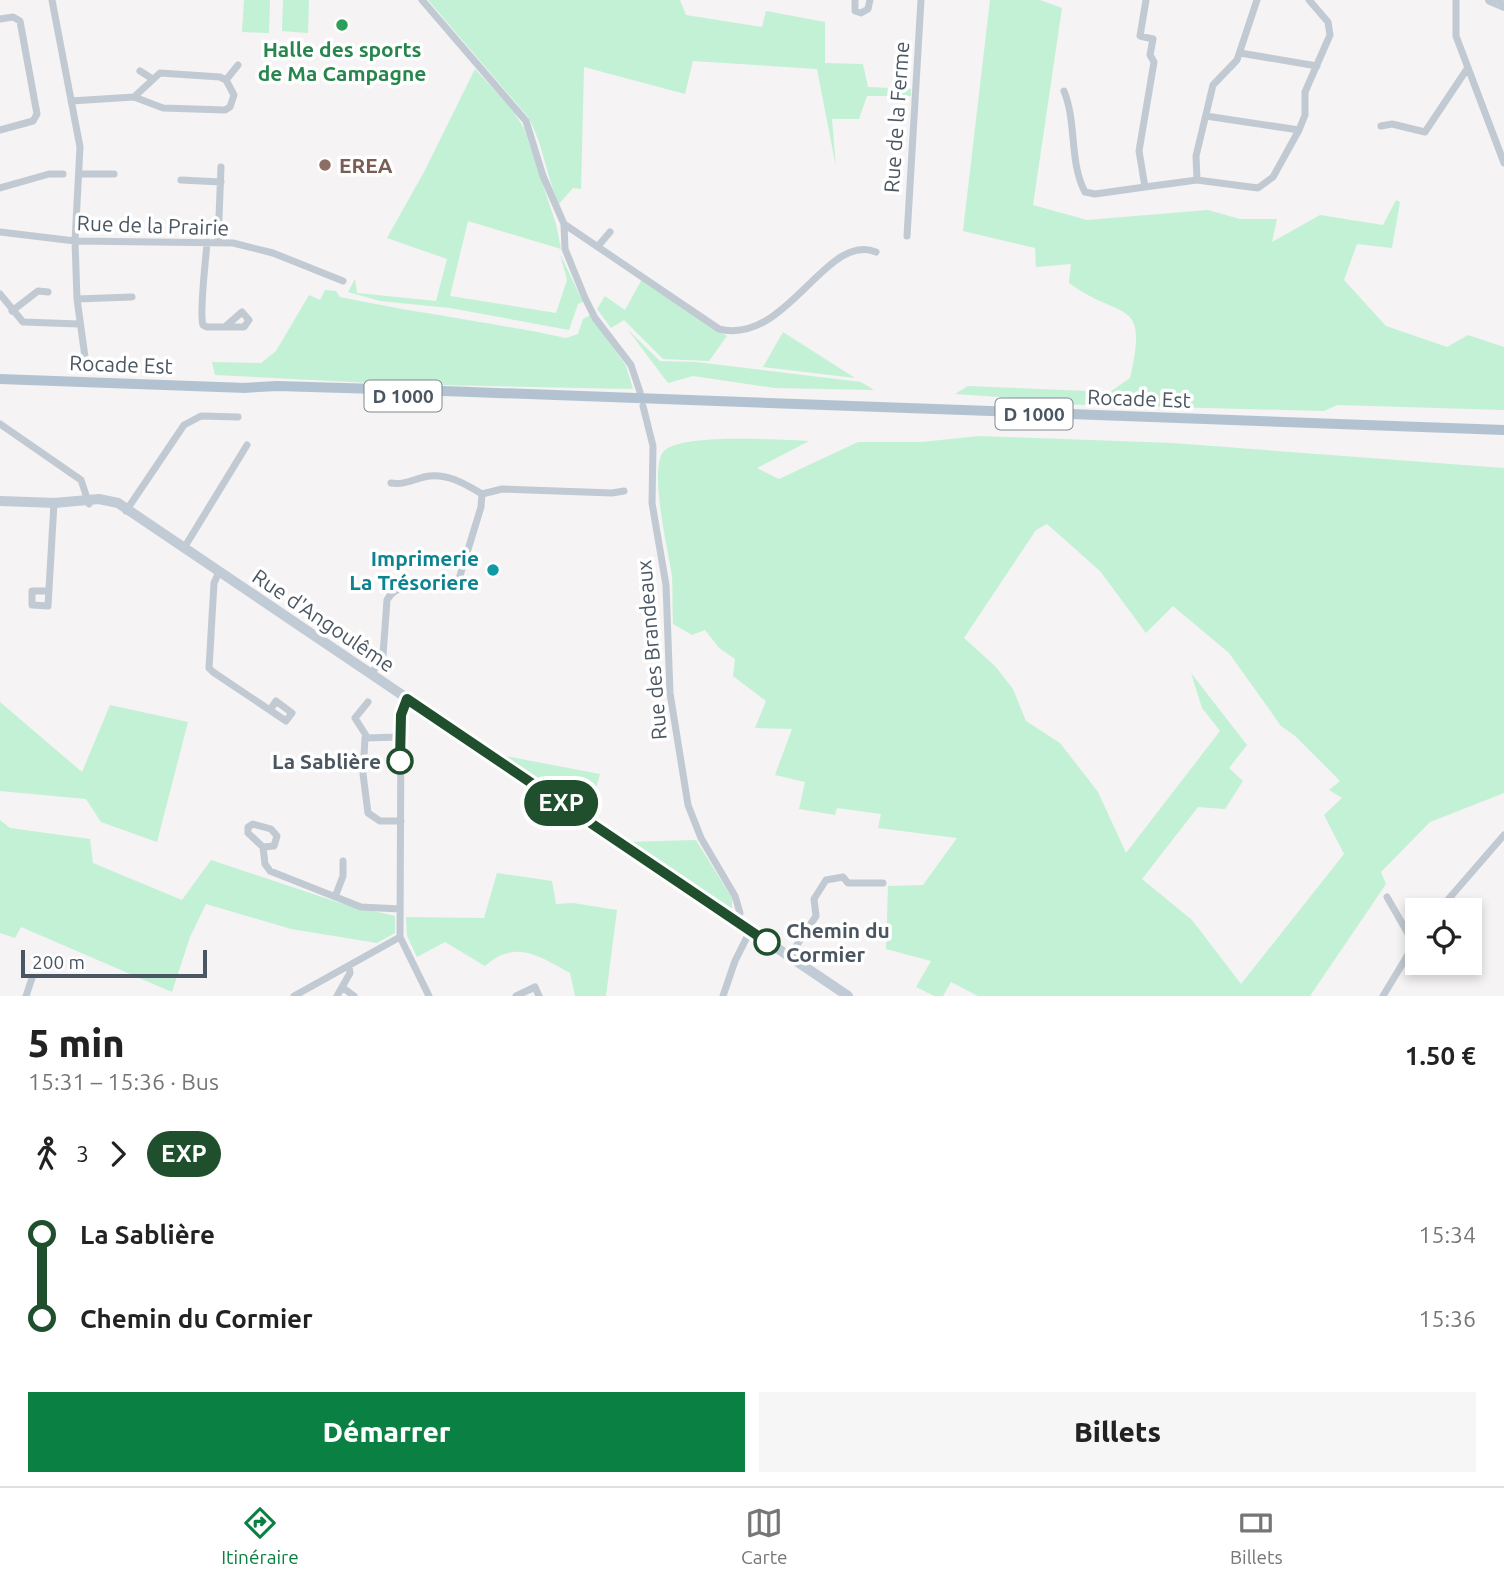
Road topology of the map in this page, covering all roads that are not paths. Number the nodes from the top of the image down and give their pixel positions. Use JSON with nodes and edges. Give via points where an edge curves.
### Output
{"nodes":[{"id":1,"x":52,"y":0,"type":"edge"},
{"id":2,"x":422,"y":0,"type":"edge"},
{"id":3,"x":855,"y":0,"type":"edge"},
{"id":4,"x":870,"y":0,"type":"edge"},
{"id":5,"x":921,"y":0,"type":"edge"},
{"id":6,"x":1146,"y":0,"type":"edge"},
{"id":7,"x":1257,"y":0,"type":"edge"},
{"id":8,"x":1309,"y":0,"type":"edge"},
{"id":9,"x":1456,"y":0,"type":"edge"},
{"id":10,"x":1490,"y":0,"type":"edge"},
{"id":11,"x":1504,"y":6,"type":"edge"},
{"id":12,"x":0,"y":19,"type":"edge"},
{"id":13,"x":1240,"y":53,"type":"junction"},
{"id":14,"x":238,"y":65,"type":"dead end"},
{"id":15,"x":1317,"y":66,"type":"junction"},
{"id":16,"x":1467,"y":69,"type":"junction"},
{"id":17,"x":140,"y":71,"type":"dead end"},
{"id":18,"x":151,"y":78,"type":"junction"},
{"id":19,"x":226,"y":80,"type":"junction"},
{"id":20,"x":1064,"y":91,"type":"dead end"},
{"id":21,"x":134,"y":97,"type":"junction"},
{"id":22,"x":71,"y":101,"type":"junction"},
{"id":23,"x":1206,"y":116,"type":"junction"},
{"id":24,"x":1381,"y":126,"type":"dead end"},
{"id":25,"x":0,"y":130,"type":"edge"},
{"id":26,"x":1299,"y":130,"type":"junction"},
{"id":27,"x":1504,"y":163,"type":"edge"},
{"id":28,"x":221,"y":167,"type":"dead end"},
{"id":29,"x":63,"y":174,"type":"dead end"},
{"id":30,"x":79,"y":174,"type":"junction"},
{"id":31,"x":114,"y":174,"type":"dead end"},
{"id":32,"x":181,"y":180,"type":"dead end"},
{"id":33,"x":1197,"y":180,"type":"junction"},
{"id":34,"x":221,"y":182,"type":"junction"},
{"id":35,"x":1145,"y":187,"type":"junction"},
{"id":36,"x":0,"y":188,"type":"edge"},
{"id":37,"x":564,"y":224,"type":"junction"},
{"id":38,"x":0,"y":232,"type":"edge"},
{"id":39,"x":610,"y":232,"type":"dead end"},
{"id":40,"x":907,"y":236,"type":"dead end"},
{"id":41,"x":75,"y":241,"type":"junction"},
{"id":42,"x":207,"y":242,"type":"junction"},
{"id":43,"x":218,"y":242,"type":"junction"},
{"id":44,"x":599,"y":245,"type":"junction"},
{"id":45,"x":876,"y":251,"type":"dead end"},
{"id":46,"x":343,"y":281,"type":"dead end"},
{"id":47,"x":48,"y":292,"type":"dead end"},
{"id":48,"x":0,"y":294,"type":"edge"},
{"id":49,"x":132,"y":297,"type":"dead end"},
{"id":50,"x":77,"y":299,"type":"junction"},
{"id":51,"x":12,"y":311,"type":"junction"},
{"id":52,"x":79,"y":324,"type":"junction"},
{"id":53,"x":226,"y":327,"type":"dead end"},
{"id":54,"x":85,"y":357,"type":"dead end"},
{"id":55,"x":0,"y":379,"type":"edge"},
{"id":56,"x":640,"y":392,"type":"dead end"},
{"id":57,"x":643,"y":406,"type":"dead end"},
{"id":58,"x":237,"y":417,"type":"dead end"},
{"id":59,"x":0,"y":424,"type":"edge"},
{"id":60,"x":1504,"y":430,"type":"edge"},
{"id":61,"x":247,"y":445,"type":"dead end"},
{"id":62,"x":391,"y":483,"type":"dead end"},
{"id":63,"x":624,"y":491,"type":"dead end"},
{"id":64,"x":482,"y":494,"type":"junction"},
{"id":65,"x":0,"y":501,"type":"edge"},
{"id":66,"x":89,"y":502,"type":"junction"},
{"id":67,"x":54,"y":503,"type":"junction"},
{"id":68,"x":126,"y":511,"type":"junction"},
{"id":69,"x":184,"y":548,"type":"junction"},
{"id":70,"x":219,"y":572,"type":"junction"},
{"id":71,"x":48,"y":592,"type":"junction"},
{"id":72,"x":371,"y":675,"type":"junction"},
{"id":73,"x":407,"y":699,"type":"junction"},
{"id":74,"x":368,"y":702,"type":"dead end"},
{"id":75,"x":270,"y":710,"type":"dead end"},
{"id":76,"x":368,"y":737,"type":"junction"},
{"id":77,"x":400,"y":737,"type":"junction"},
{"id":78,"x":401,"y":821,"type":"junction"},
{"id":79,"x":1504,"y":835,"type":"edge"},
{"id":80,"x":263,"y":848,"type":"dead end"},
{"id":81,"x":343,"y":861,"type":"dead end"},
{"id":82,"x":883,"y":883,"type":"dead end"},
{"id":83,"x":335,"y":897,"type":"junction"},
{"id":84,"x":1387,"y":897,"type":"dead end"},
{"id":85,"x":1449,"y":898,"type":"edge"},
{"id":86,"x":400,"y":909,"type":"junction"},
{"id":87,"x":734,"y":920,"type":"junction"},
{"id":88,"x":1405,"y":924,"type":"edge"},
{"id":89,"x":750,"y":931,"type":"junction"},
{"id":90,"x":400,"y":937,"type":"junction"},
{"id":91,"x":789,"y":957,"type":"junction"},
{"id":92,"x":1405,"y":959,"type":"edge"},
{"id":93,"x":349,"y":966,"type":"junction"},
{"id":94,"x":32,"y":978,"type":"dead end"},
{"id":95,"x":342,"y":987,"type":"junction"},
{"id":96,"x":431,"y":995,"type":"edge"},
{"id":97,"x":26,"y":996,"type":"edge"},
{"id":98,"x":294,"y":996,"type":"edge"},
{"id":99,"x":337,"y":996,"type":"edge"},
{"id":100,"x":354,"y":996,"type":"edge"},
{"id":101,"x":516,"y":996,"type":"edge"},
{"id":102,"x":539,"y":996,"type":"edge"},
{"id":103,"x":723,"y":996,"type":"edge"},
{"id":104,"x":848,"y":996,"type":"edge"},
{"id":105,"x":1383,"y":996,"type":"edge"}],
"edges":[{"from":1,"to":22,"type":"street"},
{"from":2,"to":37,"type":"street","via":[[526,121],[542,176]]},
{"from":3,"to":4,"type":"street","via":[[855,11],[861,13]]},
{"from":5,"to":40,"type":"street","name":"Rue de la Ferme"},
{"from":6,"to":35,"type":"street","via":[[1140,36],[1153,39],[1150,55],[1154,62],[1139,150]]},
{"from":7,"to":13,"type":"street"},
{"from":8,"to":15,"type":"street","via":[[1330,29]]},
{"from":9,"to":16,"type":"street","via":[[1456,36]]},
{"from":10,"to":11,"type":"street"},
{"from":12,"to":25,"type":"street","via":[[13,16],[20,22],[37,114],[33,121]]},
{"from":13,"to":15,"type":"street"},
{"from":13,"to":23,"type":"street","via":[[1213,85]]},
{"from":14,"to":19,"type":"street"},
{"from":15,"to":26,"type":"street","via":[[1305,92],[1305,115]]},
{"from":16,"to":24,"type":"street","via":[[1425,132]]},
{"from":16,"to":27,"type":"street"},
{"from":17,"to":18,"type":"street"},
{"from":18,"to":19,"type":"street","via":[[160,73]]},
{"from":18,"to":21,"type":"street"},
{"from":19,"to":21,"type":"street","via":[[234,95],[225,110],[163,108]]},
{"from":20,"to":35,"type":"street","via":[[1085,192]]},
{"from":21,"to":22,"type":"street"},
{"from":22,"to":30,"type":"street","via":[[80,147]]},
{"from":23,"to":26,"type":"street"},
{"from":23,"to":33,"type":"street","via":[[1196,156]]},
{"from":26,"to":33,"type":"street","via":[[1263,187]]},
{"from":28,"to":34,"type":"street"},
{"from":29,"to":36,"type":"street"},
{"from":30,"to":31,"type":"street"},
{"from":30,"to":41,"type":"street"},
{"from":32,"to":34,"type":"street"},
{"from":33,"to":35,"type":"street"},
{"from":34,"to":43,"type":"street"},
{"from":37,"to":44,"type":"street"},
{"from":37,"to":56,"type":"street","via":[[565,249],[585,298],[631,365]]},
{"from":38,"to":41,"type":"street","name":"Rue de la Prairie"},
{"from":39,"to":44,"type":"street"},
{"from":41,"to":42,"type":"street","name":"Rue de la Prairie"},
{"from":41,"to":50,"type":"street"},
{"from":42,"to":43,"type":"street","name":"Rue de la Prairie"},
{"from":42,"to":53,"type":"street","via":[[201,321],[207,327]]},
{"from":43,"to":46,"type":"street","name":"Rue de la Prairie","via":[[273,253]]},
{"from":44,"to":45,"type":"street","via":[[719,329],[734,331],[770,321],[844,253]]},
{"from":47,"to":51,"type":"street","via":[[38,291]]},
{"from":48,"to":51,"type":"street"},
{"from":49,"to":50,"type":"street"},
{"from":50,"to":52,"type":"street"},
{"from":51,"to":52,"type":"street","via":[[23,322]]},
{"from":52,"to":54,"type":"street"},
{"from":55,"to":60,"type":"main road","name":"Rocade Est","number":"D 1000","via":[[437,398],[564,397]]},
{"from":57,"to":87,"type":"street","name":"Rue des Brandeaux","via":[[653,446],[652,503],[666,584],[668,678],[685,793],[701,838],[735,896],[740,913]]},
{"from":58,"to":68,"type":"street","via":[[201,416],[184,425]]},
{"from":59,"to":66,"type":"street","via":[[81,480]]},
{"from":61,"to":69,"type":"street"},
{"from":62,"to":64,"type":"street","via":[[402,485],[435,475]]},
{"from":63,"to":64,"type":"street","via":[[502,489]]},
{"from":64,"to":72,"type":"street","via":[[459,579],[399,587],[391,593],[383,655]]},
{"from":65,"to":67,"type":"street","name":"Rue d'Angoulême"},
{"from":66,"to":67,"type":"street","name":"Rue d'Angoulême"},
{"from":66,"to":68,"type":"street","name":"Rue d'Angoulême","via":[[109,500]]},
{"from":67,"to":71,"type":"street"},
{"from":68,"to":69,"type":"street","name":"Rue d'Angoulême"},
{"from":69,"to":70,"type":"street","name":"Rue d'Angoulême"},
{"from":70,"to":72,"type":"street","name":"Rue d'Angoulême"},
{"from":70,"to":75,"type":"street","via":[[214,583],[209,667]]},
{"from":71,"to":71,"type":"street","via":[[32,591],[32,605],[48,606]]},
{"from":72,"to":73,"type":"street","name":"Rue d'Angoulême"},
{"from":73,"to":77,"type":"street"},
{"from":73,"to":87,"type":"street","name":"Rue d'Angoulême"},
{"from":74,"to":76,"type":"street","via":[[355,718]]},
{"from":76,"to":77,"type":"street"},
{"from":76,"to":78,"type":"street","via":[[363,774],[368,813],[380,821]]},
{"from":77,"to":78,"type":"street"},
{"from":78,"to":86,"type":"street"},
{"from":79,"to":85,"type":"street"},
{"from":80,"to":83,"type":"street","via":[[264,864],[270,871]]},
{"from":81,"to":83,"type":"street"},
{"from":82,"to":91,"type":"street","via":[[848,883],[843,877],[826,880],[814,899],[816,916]]},
{"from":83,"to":86,"type":"street","via":[[367,908]]},
{"from":84,"to":88,"type":"street"},
{"from":86,"to":90,"type":"street"},
{"from":87,"to":89,"type":"street","name":"Rue d'Angoulême"},
{"from":89,"to":91,"type":"street","name":"Rue d'Angoulême"},
{"from":89,"to":103,"type":"street"},
{"from":90,"to":93,"type":"street"},
{"from":90,"to":96,"type":"street"},
{"from":91,"to":104,"type":"street","name":"Rue d'Angoulême"},
{"from":92,"to":105,"type":"street"},
{"from":93,"to":95,"type":"street"},
{"from":93,"to":98,"type":"street"},
{"from":94,"to":97,"type":"street"},
{"from":95,"to":99,"type":"street"},
{"from":95,"to":100,"type":"street"},
{"from":101,"to":102,"type":"street","via":[[534,987]]}]}
